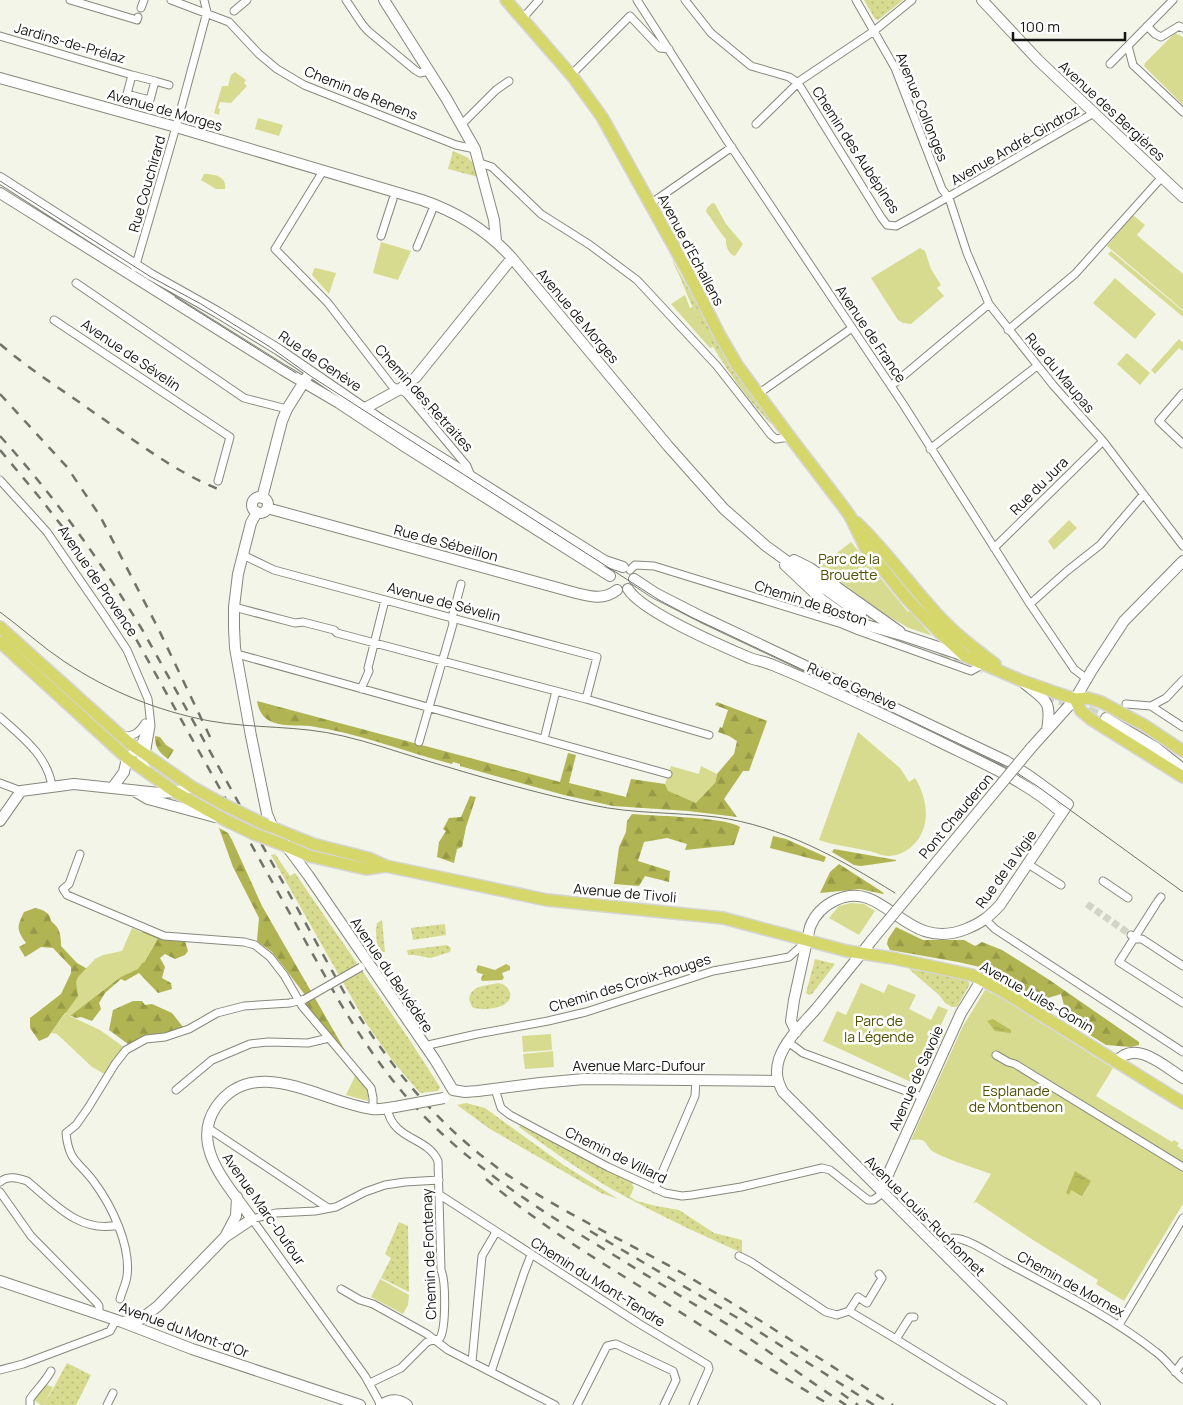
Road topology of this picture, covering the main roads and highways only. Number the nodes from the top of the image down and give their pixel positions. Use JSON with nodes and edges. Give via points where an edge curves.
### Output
{"nodes":[{"id":1,"x":506,"y":0,"type":"edge"},
{"id":2,"x":930,"y":615,"type":"junction"},
{"id":3,"x":0,"y":626,"type":"edge"},
{"id":4,"x":0,"y":642,"type":"edge"},
{"id":5,"x":1015,"y":678,"type":"junction"},
{"id":6,"x":1075,"y":699,"type":"junction"},
{"id":7,"x":1183,"y":751,"type":"edge"},
{"id":8,"x":1183,"y":777,"type":"edge"},
{"id":9,"x":386,"y":866,"type":"junction"},
{"id":10,"x":861,"y":954,"type":"joint"},
{"id":11,"x":1183,"y":1103,"type":"edge"}],
"edges":[{"from":1,"to":2,"type":"main road","name":"Avenue d'Echallens","via":[[571,74],[603,120],[737,365],[850,516],[877,542]]},
{"from":2,"to":5,"type":"main road","name":"Avenue d'Echallens"},
{"from":2,"to":5,"type":"main road","name":"Avenue d'Echallens","via":[[965,656]]},
{"from":3,"to":9,"type":"main road","name":"Avenue de Tivoli","bridge":true,"via":[[120,736],[192,787],[221,804],[313,844]]},
{"from":4,"to":9,"type":"main road","name":"Avenue de Tivoli","bridge":true,"via":[[127,758],[175,792],[254,834],[320,859],[366,869]]},
{"from":5,"to":6,"type":"main road"},
{"from":6,"to":7,"type":"main road","via":[[1101,702]]},
{"from":6,"to":8,"type":"main road","via":[[1092,720]]},
{"from":9,"to":10,"type":"main road","name":"Avenue de Tivoli","via":[[547,900],[723,918]]},
{"from":10,"to":11,"type":"main road","name":"Avenue Jules-Gonin","via":[[982,979]]}]}
